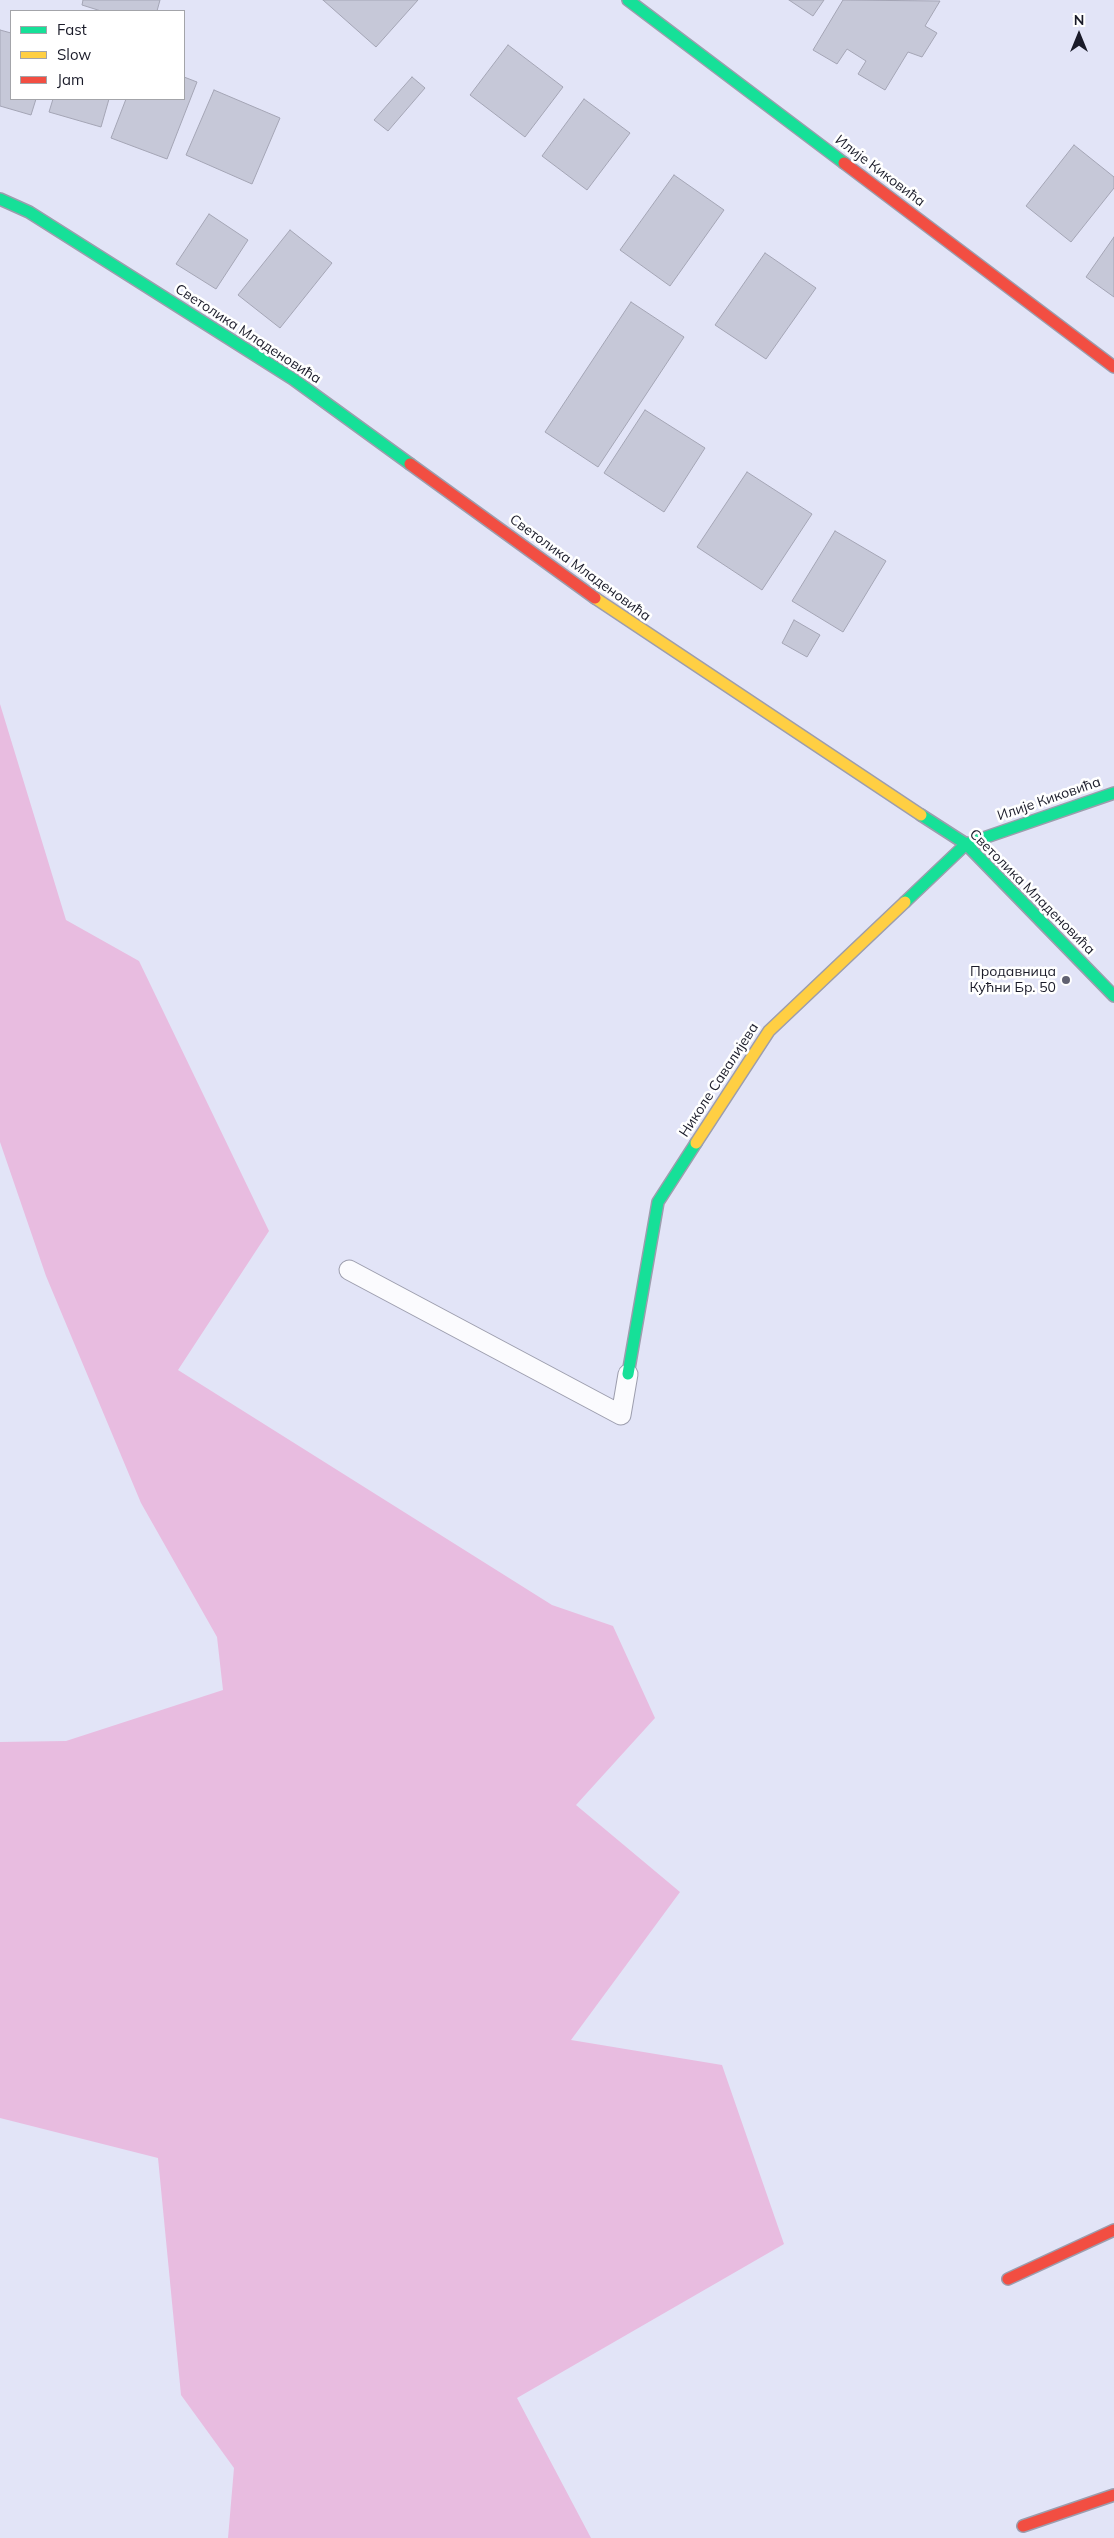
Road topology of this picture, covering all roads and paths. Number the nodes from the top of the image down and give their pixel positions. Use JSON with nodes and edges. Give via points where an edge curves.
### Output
{"nodes":[{"id":1,"x":628,"y":0,"type":"edge"},
{"id":2,"x":0,"y":200,"type":"edge"},
{"id":3,"x":1114,"y":367,"type":"edge"},
{"id":4,"x":1114,"y":793,"type":"edge"},
{"id":5,"x":966,"y":844,"type":"junction"},
{"id":6,"x":1114,"y":996,"type":"edge"},
{"id":7,"x":349,"y":1270,"type":"dead end"},
{"id":8,"x":628,"y":1374,"type":"joint"},
{"id":9,"x":1114,"y":2230,"type":"edge"},
{"id":10,"x":1008,"y":2279,"type":"dead end"},
{"id":11,"x":1114,"y":2495,"type":"edge"},
{"id":12,"x":1023,"y":2526,"type":"dead end"}],
"edges":[{"from":1,"to":3,"type":"street","name":"Илије Киковића"},
{"from":2,"to":5,"type":"street","name":"Светолика Младеновића","via":[[29,212],[294,379],[622,618]]},
{"from":4,"to":5,"type":"street","name":"Илије Киковића"},
{"from":5,"to":6,"type":"street","name":"Светолика Младеновића"},
{"from":5,"to":8,"type":"street","name":"Николе Савалијева","via":[[769,1031],[658,1202]]},
{"from":7,"to":8,"type":"lane","via":[[621,1415]]},
{"from":9,"to":10,"type":"street"},
{"from":11,"to":12,"type":"street"}]}
